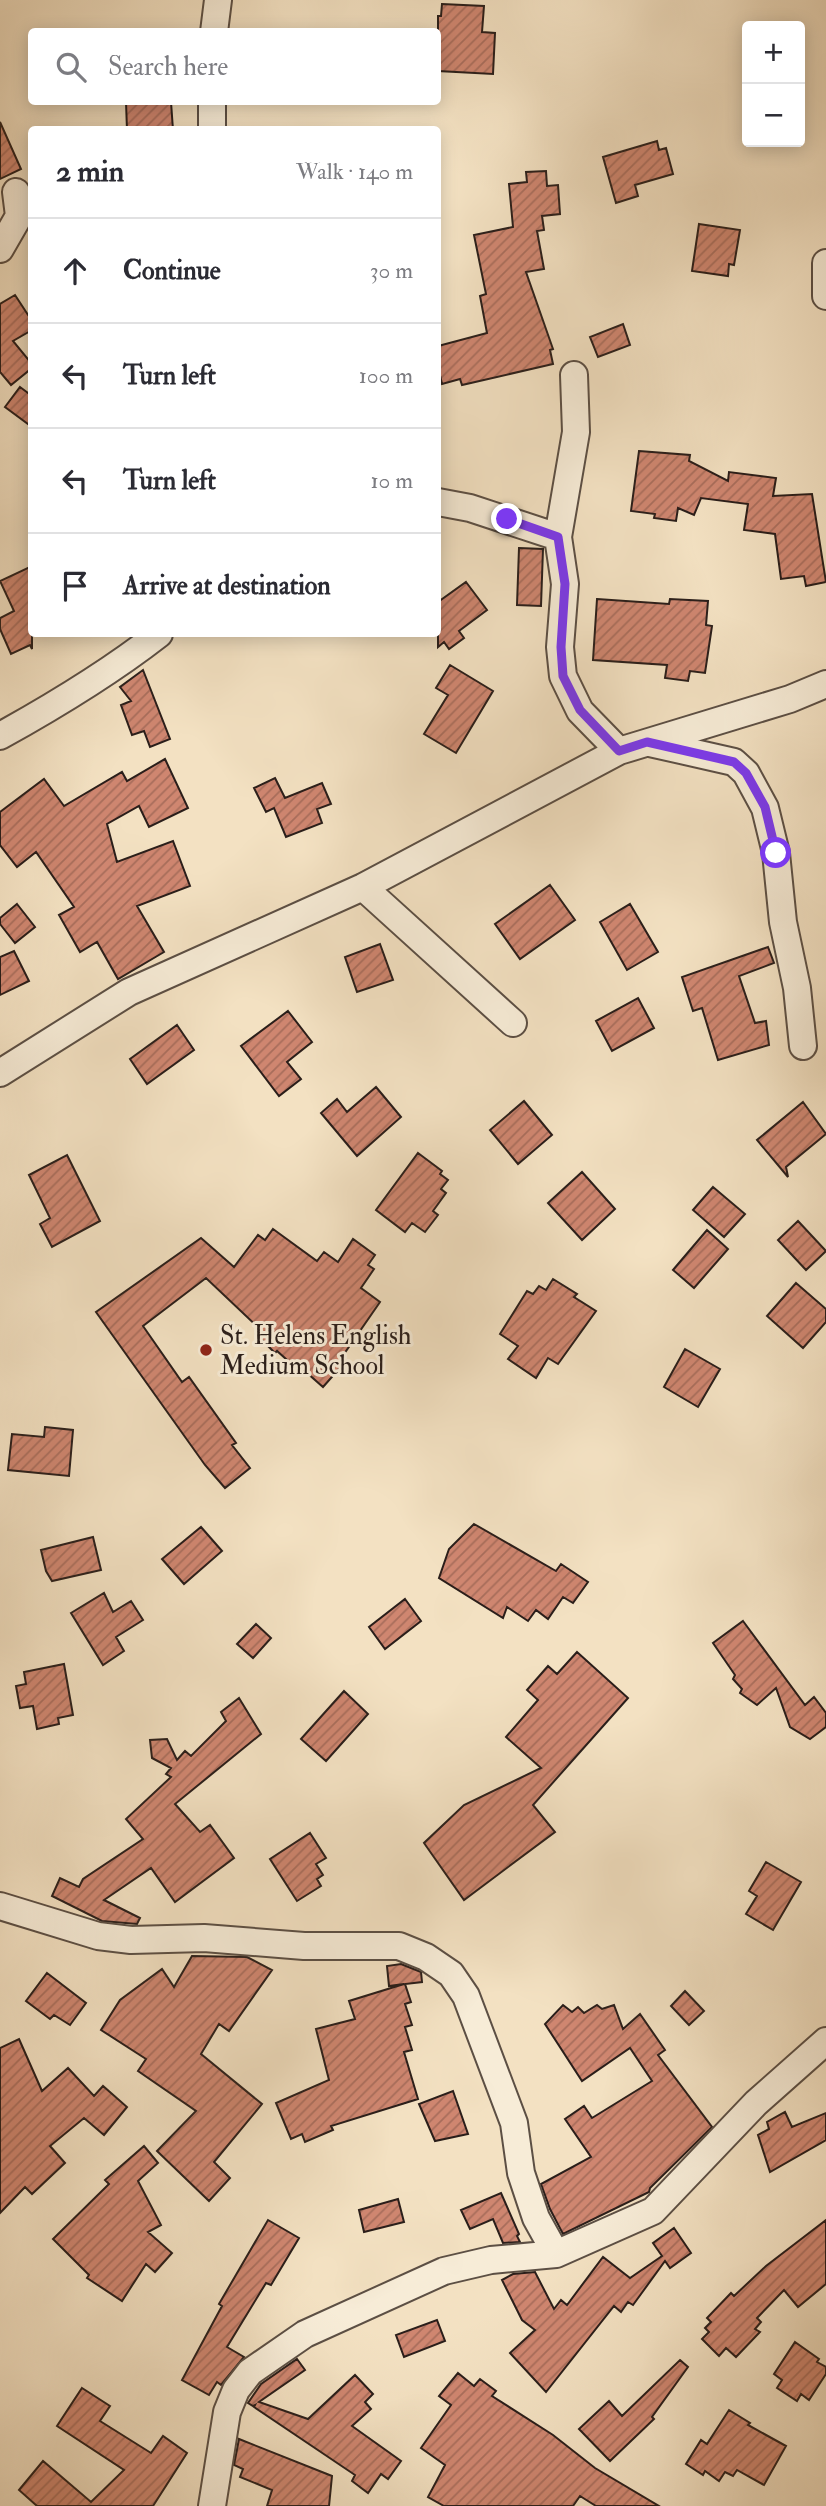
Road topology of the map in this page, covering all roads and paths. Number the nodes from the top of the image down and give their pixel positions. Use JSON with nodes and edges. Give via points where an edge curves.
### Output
{"nodes":[{"id":1,"x":218,"y":0,"type":"edge"},
{"id":2,"x":215,"y":28,"type":"edge"},
{"id":3,"x":212,"y":105,"type":"edge"},
{"id":4,"x":212,"y":126,"type":"edge"},
{"id":5,"x":16,"y":192,"type":"dead end"},
{"id":6,"x":0,"y":249,"type":"edge"},
{"id":7,"x":826,"y":263,"type":"edge"},
{"id":8,"x":826,"y":296,"type":"edge"},
{"id":9,"x":573,"y":375,"type":"dead end"},
{"id":10,"x":441,"y":503,"type":"edge"},
{"id":11,"x":558,"y":537,"type":"junction"},
{"id":12,"x":155,"y":637,"type":"edge"},
{"id":13,"x":826,"y":684,"type":"edge"},
{"id":14,"x":0,"y":736,"type":"edge"},
{"id":15,"x":647,"y":742,"type":"junction"},
{"id":16,"x":619,"y":751,"type":"junction"},
{"id":17,"x":363,"y":887,"type":"junction"},
{"id":18,"x":513,"y":1023,"type":"dead end"},
{"id":19,"x":803,"y":1045,"type":"dead end"},
{"id":20,"x":0,"y":1073,"type":"edge"},
{"id":21,"x":0,"y":1906,"type":"edge"},
{"id":22,"x":826,"y":2041,"type":"edge"},
{"id":23,"x":556,"y":2254,"type":"junction"},
{"id":24,"x":212,"y":2506,"type":"edge"}],
"edges":[{"from":1,"to":2,"type":"street"},
{"from":3,"to":4,"type":"street"},
{"from":5,"to":6,"type":"street","via":[[19,216]]},
{"from":7,"to":8,"type":"street"},
{"from":9,"to":11,"type":"street","via":[[576,432]]},
{"from":10,"to":11,"type":"street"},
{"from":11,"to":16,"type":"street","via":[[565,584],[563,676],[580,710]]},
{"from":12,"to":14,"type":"street","via":[[69,698]]},
{"from":13,"to":15,"type":"street"},
{"from":15,"to":16,"type":"street"},
{"from":15,"to":19,"type":"street","via":[[734,762],[746,773],[765,807],[776,853]]},
{"from":16,"to":17,"type":"street"},
{"from":17,"to":18,"type":"street"},
{"from":17,"to":20,"type":"street","via":[[129,992]]},
{"from":21,"to":23,"type":"street","via":[[98,1936],[131,1940],[204,1938],[399,1946],[426,1957],[451,1974],[466,1996],[514,2123],[521,2173],[536,2218]]},
{"from":22,"to":23,"type":"street","via":[[756,2103],[653,2211]]},
{"from":23,"to":24,"type":"street","via":[[491,2260],[444,2272],[305,2334],[250,2372],[227,2412]]}]}
